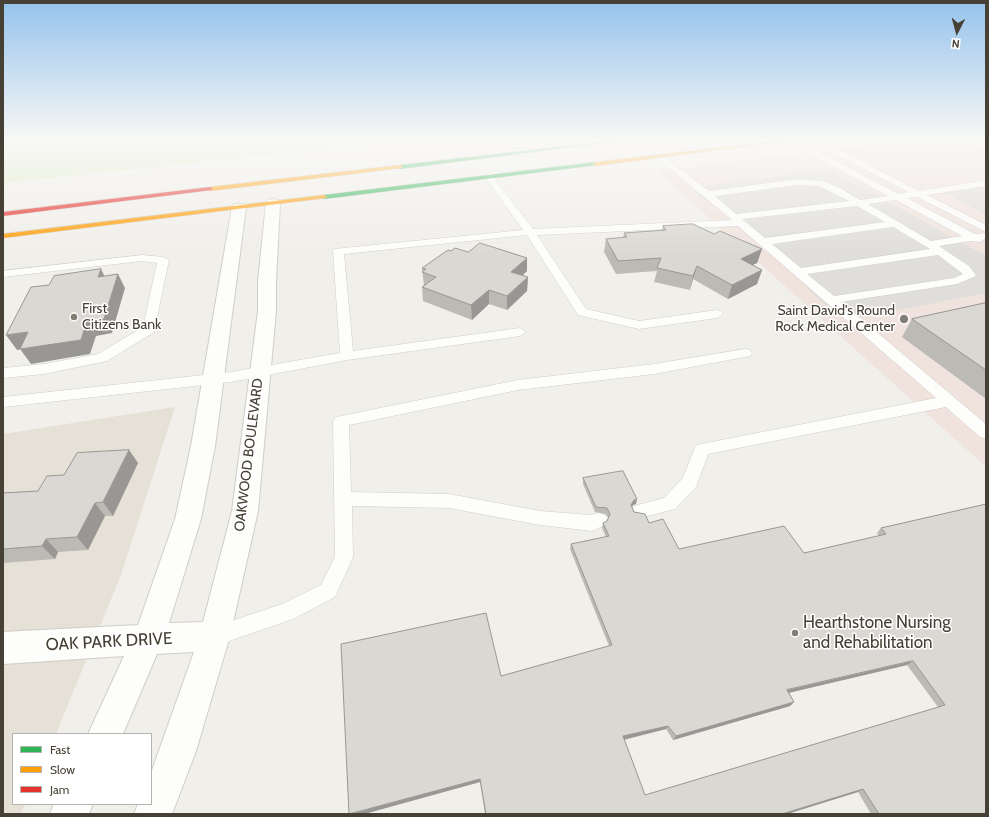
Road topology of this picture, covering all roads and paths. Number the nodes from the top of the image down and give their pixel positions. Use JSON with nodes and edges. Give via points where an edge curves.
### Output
{"nodes":[{"id":1,"x":298,"y":179,"type":"edge"},
{"id":2,"x":354,"y":179,"type":"edge"},
{"id":3,"x":456,"y":179,"type":"edge"},
{"id":4,"x":490,"y":179,"type":"edge"},
{"id":5,"x":689,"y":179,"type":"edge"},
{"id":6,"x":866,"y":179,"type":"edge"},
{"id":7,"x":890,"y":179,"type":"edge"},
{"id":8,"x":986,"y":183,"type":"edge"},
{"id":9,"x":917,"y":193,"type":"junction"},
{"id":10,"x":707,"y":194,"type":"junction"},
{"id":11,"x":255,"y":196,"type":"dead end"},
{"id":12,"x":898,"y":196,"type":"junction"},
{"id":13,"x":276,"y":197,"type":"junction"},
{"id":14,"x":109,"y":202,"type":"junction"},
{"id":15,"x":858,"y":202,"type":"junction"},
{"id":16,"x":239,"y":207,"type":"junction"},
{"id":17,"x":3,"y":214,"type":"edge"},
{"id":18,"x":51,"y":218,"type":"dead end"},
{"id":19,"x":737,"y":220,"type":"junction"},
{"id":20,"x":894,"y":224,"type":"junction"},
{"id":21,"x":986,"y":229,"type":"edge"},
{"id":22,"x":530,"y":232,"type":"junction"},
{"id":23,"x":3,"y":236,"type":"edge"},
{"id":24,"x":986,"y":236,"type":"edge"},
{"id":25,"x":974,"y":238,"type":"junction"},
{"id":26,"x":762,"y":242,"type":"junction"},
{"id":27,"x":929,"y":244,"type":"junction"},
{"id":28,"x":986,"y":245,"type":"edge"},
{"id":29,"x":940,"y":251,"type":"junction"},
{"id":30,"x":796,"y":272,"type":"junction"},
{"id":31,"x":3,"y":274,"type":"edge"},
{"id":32,"x":830,"y":300,"type":"junction"},
{"id":33,"x":717,"y":314,"type":"dead end"},
{"id":34,"x":520,"y":332,"type":"dead end"},
{"id":35,"x":745,"y":353,"type":"dead end"},
{"id":36,"x":348,"y":356,"type":"junction"},
{"id":37,"x":3,"y":373,"type":"edge"},
{"id":38,"x":260,"y":373,"type":"junction"},
{"id":39,"x":213,"y":379,"type":"junction"},
{"id":40,"x":3,"y":402,"type":"edge"},
{"id":41,"x":949,"y":402,"type":"junction"},
{"id":42,"x":986,"y":433,"type":"edge"},
{"id":43,"x":343,"y":499,"type":"junction"},
{"id":44,"x":640,"y":511,"type":"dead end"},
{"id":45,"x":598,"y":520,"type":"dead end"},
{"id":46,"x":215,"y":636,"type":"junction"},
{"id":47,"x":148,"y":640,"type":"junction"},
{"id":48,"x":3,"y":648,"type":"edge"},
{"id":49,"x":105,"y":733,"type":"edge"},
{"id":50,"x":74,"y":805,"type":"edge"},
{"id":51,"x":69,"y":814,"type":"edge"},
{"id":52,"x":153,"y":814,"type":"edge"}],
"edges":[{"from":1,"to":14,"type":"main road"},
{"from":2,"to":13,"type":"main road","via":[[316,184]]},
{"from":3,"to":13,"type":"main road"},
{"from":4,"to":22,"type":"lane"},
{"from":5,"to":10,"type":"lane"},
{"from":6,"to":12,"type":"lane"},
{"from":7,"to":9,"type":"lane"},
{"from":8,"to":9,"type":"lane"},
{"from":9,"to":12,"type":"lane"},
{"from":9,"to":21,"type":"lane"},
{"from":10,"to":15,"type":"lane","via":[[798,182],[820,183]]},
{"from":10,"to":19,"type":"lane"},
{"from":11,"to":16,"type":"main road","via":[[241,201]]},
{"from":12,"to":15,"type":"lane"},
{"from":12,"to":25,"type":"lane"},
{"from":13,"to":16,"type":"main road"},
{"from":13,"to":38,"type":"street","name":"OAKWOOD BOULEVARD"},
{"from":14,"to":17,"type":"main road"},
{"from":14,"to":18,"type":"main road","via":[[98,208]]},
{"from":15,"to":19,"type":"lane"},
{"from":15,"to":20,"type":"lane"},
{"from":16,"to":23,"type":"main road"},
{"from":16,"to":39,"type":"street"},
{"from":19,"to":22,"type":"lane"},
{"from":19,"to":26,"type":"lane"},
{"from":20,"to":26,"type":"lane"},
{"from":20,"to":27,"type":"lane"},
{"from":22,"to":33,"type":"lane","via":[[582,312],[639,325]]},
{"from":22,"to":36,"type":"lane","via":[[338,251]]},
{"from":24,"to":25,"type":"lane"},
{"from":25,"to":27,"type":"lane"},
{"from":25,"to":28,"type":"lane"},
{"from":26,"to":30,"type":"lane"},
{"from":27,"to":29,"type":"lane"},
{"from":29,"to":30,"type":"lane"},
{"from":29,"to":32,"type":"lane","via":[[965,268],[970,275],[957,281]]},
{"from":30,"to":32,"type":"lane"},
{"from":31,"to":37,"type":"lane","via":[[142,258],[163,260],[149,329],[102,358],[44,369]]},
{"from":32,"to":41,"type":"lane"},
{"from":34,"to":36,"type":"lane"},
{"from":35,"to":43,"type":"lane","via":[[654,369],[518,385],[340,422]]},
{"from":36,"to":38,"type":"lane"},
{"from":38,"to":39,"type":"lane"},
{"from":38,"to":46,"type":"street","name":"OAKWOOD BOULEVARD","via":[[245,511]]},
{"from":39,"to":40,"type":"lane"},
{"from":39,"to":47,"type":"street","via":[[188,519]]},
{"from":41,"to":42,"type":"lane"},
{"from":41,"to":44,"type":"lane","via":[[702,449],[690,482],[669,504]]},
{"from":43,"to":45,"type":"lane","via":[[449,501],[540,518],[592,523]]},
{"from":43,"to":46,"type":"lane","via":[[344,557],[328,591],[286,612]]},
{"from":46,"to":47,"type":"street","name":"OAK PARK DRIVE"},
{"from":46,"to":52,"type":"street","name":"OAKWOOD BOULEVARD","via":[[178,751]]},
{"from":47,"to":48,"type":"street","name":"OAK PARK DRIVE"},
{"from":47,"to":49,"type":"street"},
{"from":50,"to":51,"type":"street"}]}
